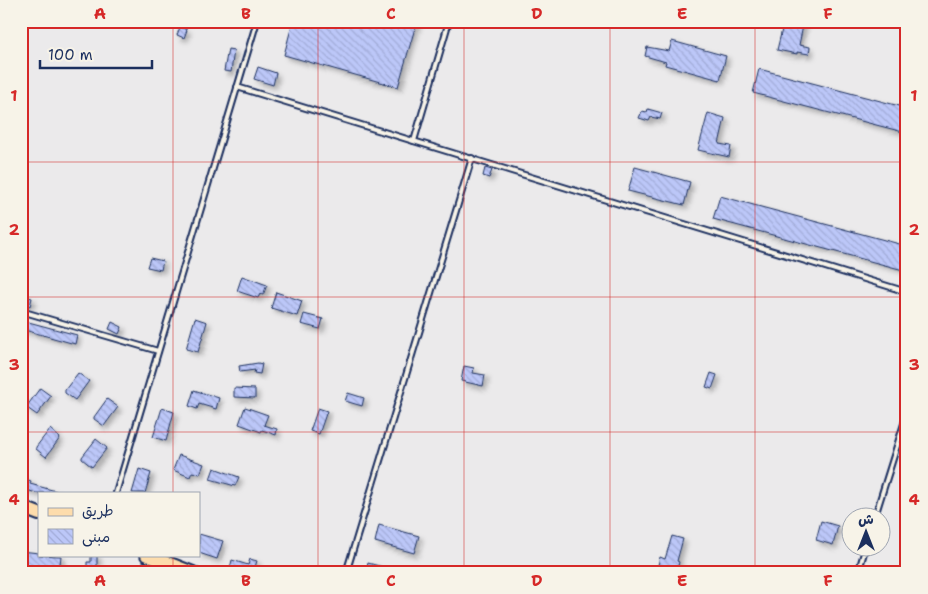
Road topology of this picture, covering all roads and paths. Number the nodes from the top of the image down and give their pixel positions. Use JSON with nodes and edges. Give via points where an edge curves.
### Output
{"nodes":[{"id":1,"x":257,"y":21,"type":"edge"},
{"id":2,"x":449,"y":21,"type":"edge"},
{"id":3,"x":237,"y":87,"type":"junction"},
{"id":4,"x":414,"y":140,"type":"junction"},
{"id":5,"x":472,"y":158,"type":"junction"},
{"id":6,"x":907,"y":292,"type":"edge"},
{"id":7,"x":21,"y":312,"type":"edge"},
{"id":8,"x":158,"y":351,"type":"junction"},
{"id":9,"x":907,"y":414,"type":"edge"},
{"id":10,"x":116,"y":492,"type":"edge"},
{"id":11,"x":878,"y":506,"type":"edge"},
{"id":12,"x":21,"y":507,"type":"edge"},
{"id":13,"x":38,"y":514,"type":"edge"},
{"id":14,"x":150,"y":556,"type":"edge"},
{"id":15,"x":863,"y":556,"type":"edge"},
{"id":16,"x":193,"y":573,"type":"edge"},
{"id":17,"x":346,"y":573,"type":"edge"},
{"id":18,"x":858,"y":573,"type":"edge"}],
"edges":[{"from":1,"to":3,"type":"lane"},
{"from":2,"to":4,"type":"lane"},
{"from":3,"to":4,"type":"lane"},
{"from":3,"to":8,"type":"lane"},
{"from":4,"to":5,"type":"lane"},
{"from":5,"to":6,"type":"lane"},
{"from":5,"to":17,"type":"lane"},
{"from":7,"to":8,"type":"lane"},
{"from":8,"to":10,"type":"lane"},
{"from":9,"to":11,"type":"lane"},
{"from":12,"to":13,"type":"main road"},
{"from":14,"to":16,"type":"main road"},
{"from":15,"to":18,"type":"lane"}]}
